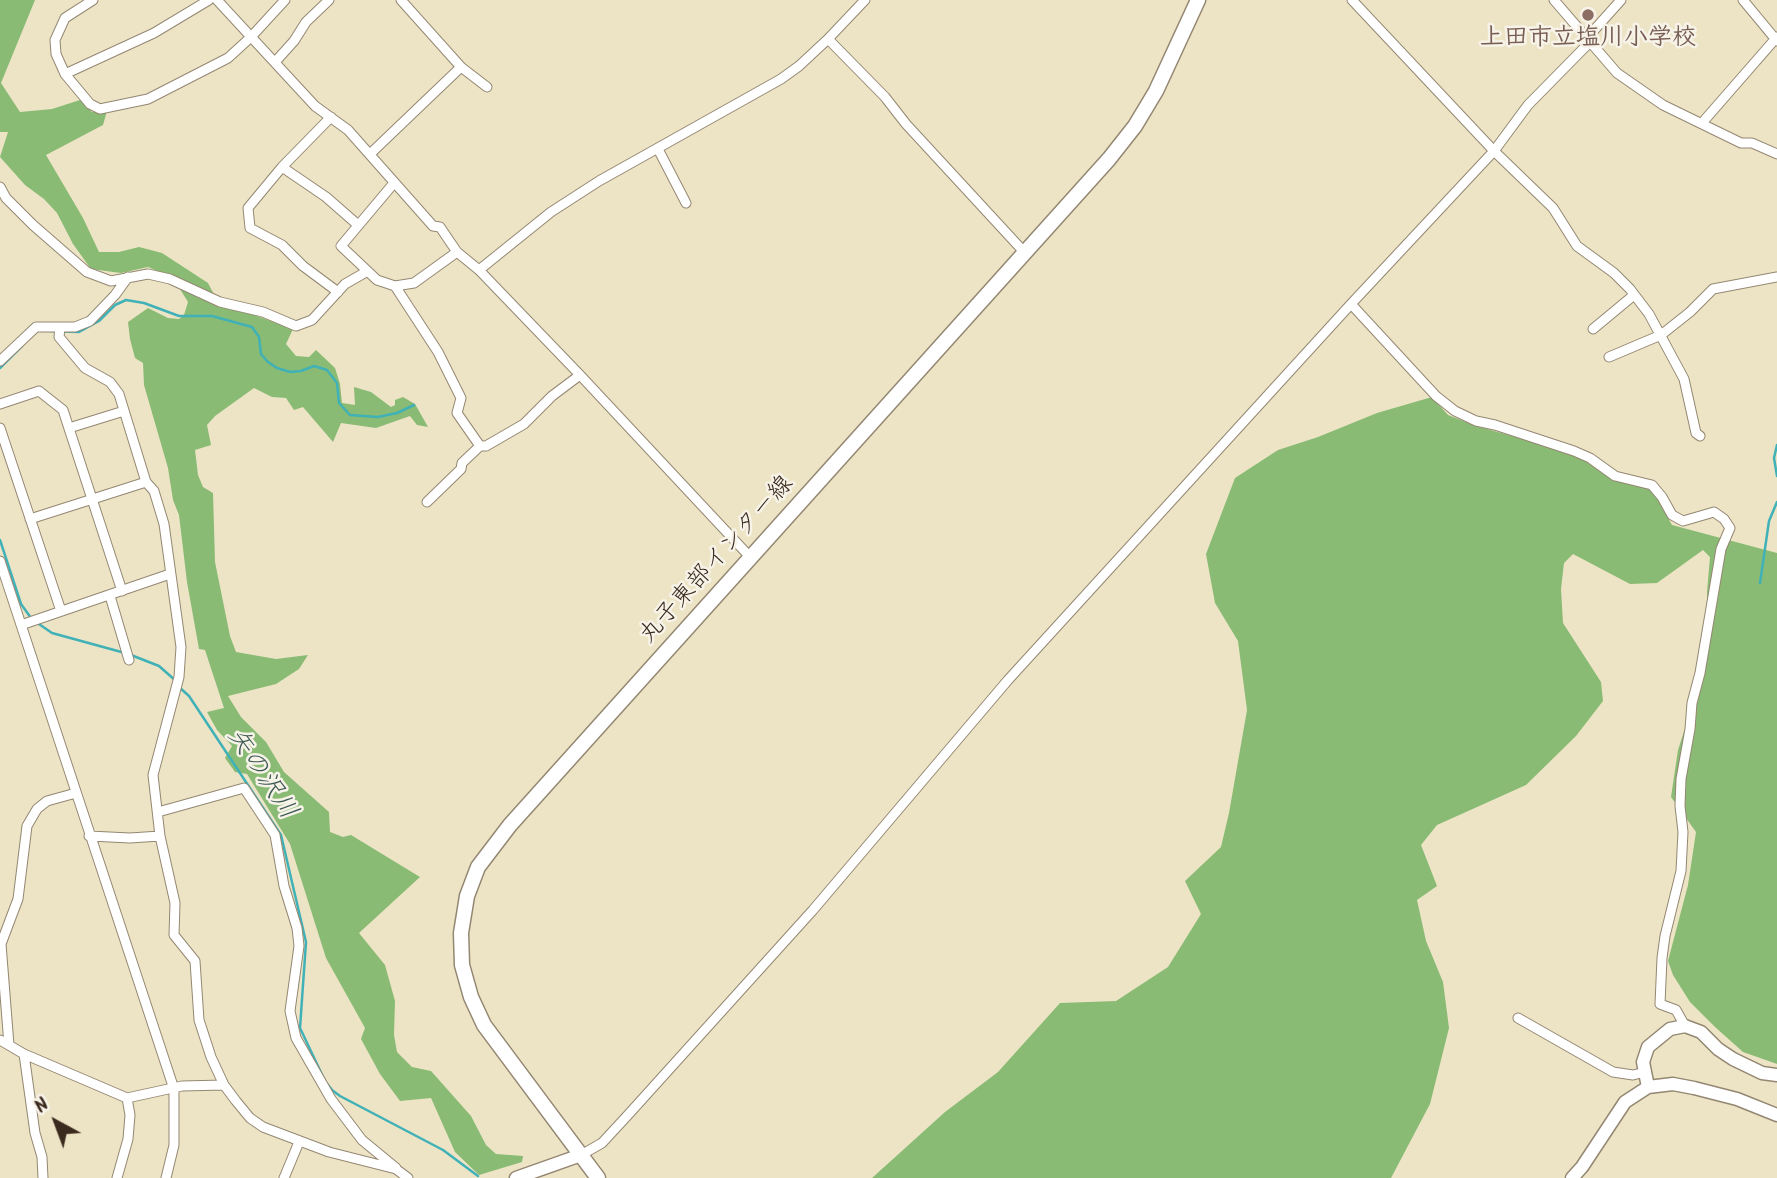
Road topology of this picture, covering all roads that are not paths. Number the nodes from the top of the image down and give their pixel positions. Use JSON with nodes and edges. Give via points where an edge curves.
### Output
{"nodes":[{"id":1,"x":93,"y":0,"type":"edge"},
{"id":2,"x":209,"y":0,"type":"edge"},
{"id":3,"x":216,"y":0,"type":"edge"},
{"id":4,"x":285,"y":0,"type":"edge"},
{"id":5,"x":329,"y":0,"type":"edge"},
{"id":6,"x":401,"y":0,"type":"edge"},
{"id":7,"x":864,"y":0,"type":"edge"},
{"id":8,"x":1198,"y":0,"type":"edge"},
{"id":9,"x":1352,"y":0,"type":"edge"},
{"id":10,"x":1554,"y":0,"type":"edge"},
{"id":11,"x":1621,"y":0,"type":"edge"},
{"id":12,"x":1742,"y":0,"type":"edge"},
{"id":13,"x":251,"y":37,"type":"junction"},
{"id":14,"x":828,"y":39,"type":"junction"},
{"id":15,"x":1776,"y":39,"type":"edge"},
{"id":16,"x":1589,"y":40,"type":"junction"},
{"id":17,"x":275,"y":62,"type":"junction"},
{"id":18,"x":461,"y":67,"type":"junction"},
{"id":19,"x":65,"y":74,"type":"junction"},
{"id":20,"x":487,"y":87,"type":"dead end"},
{"id":21,"x":331,"y":117,"type":"junction"},
{"id":22,"x":1702,"y":123,"type":"junction"},
{"id":23,"x":658,"y":149,"type":"junction"},
{"id":24,"x":1494,"y":151,"type":"junction"},
{"id":25,"x":370,"y":154,"type":"junction"},
{"id":26,"x":1777,"y":154,"type":"edge"},
{"id":27,"x":282,"y":167,"type":"junction"},
{"id":28,"x":394,"y":183,"type":"junction"},
{"id":29,"x":0,"y":187,"type":"edge"},
{"id":30,"x":686,"y":203,"type":"dead end"},
{"id":31,"x":358,"y":225,"type":"junction"},
{"id":32,"x":457,"y":252,"type":"junction"},
{"id":33,"x":1025,"y":253,"type":"junction"},
{"id":34,"x":479,"y":271,"type":"junction"},
{"id":35,"x":366,"y":272,"type":"junction"},
{"id":36,"x":128,"y":277,"type":"junction"},
{"id":37,"x":1777,"y":277,"type":"edge"},
{"id":38,"x":395,"y":286,"type":"junction"},
{"id":39,"x":338,"y":292,"type":"junction"},
{"id":40,"x":1634,"y":295,"type":"junction"},
{"id":41,"x":1351,"y":304,"type":"junction"},
{"id":42,"x":1593,"y":329,"type":"dead end"},
{"id":43,"x":60,"y":330,"type":"junction"},
{"id":44,"x":1661,"y":335,"type":"junction"},
{"id":45,"x":1609,"y":357,"type":"dead end"},
{"id":46,"x":0,"y":361,"type":"edge"},
{"id":47,"x":580,"y":375,"type":"junction"},
{"id":48,"x":0,"y":404,"type":"edge"},
{"id":49,"x":124,"y":411,"type":"junction"},
{"id":50,"x":0,"y":428,"type":"edge"},
{"id":51,"x":69,"y":428,"type":"junction"},
{"id":52,"x":1700,"y":436,"type":"dead end"},
{"id":53,"x":480,"y":446,"type":"junction"},
{"id":54,"x":146,"y":482,"type":"junction"},
{"id":55,"x":91,"y":499,"type":"junction"},
{"id":56,"x":426,"y":502,"type":"dead end"},
{"id":57,"x":30,"y":519,"type":"junction"},
{"id":58,"x":751,"y":558,"type":"junction"},
{"id":59,"x":0,"y":561,"type":"edge"},
{"id":60,"x":170,"y":574,"type":"junction"},
{"id":61,"x":122,"y":591,"type":"junction"},
{"id":62,"x":110,"y":596,"type":"junction"},
{"id":63,"x":61,"y":611,"type":"junction"},
{"id":64,"x":29,"y":622,"type":"junction"},
{"id":65,"x":129,"y":656,"type":"dead end"},
{"id":66,"x":76,"y":793,"type":"junction"},
{"id":67,"x":158,"y":812,"type":"junction"},
{"id":68,"x":89,"y":836,"type":"junction"},
{"id":69,"x":160,"y":836,"type":"junction"},
{"id":70,"x":1518,"y":1018,"type":"dead end"},
{"id":71,"x":1685,"y":1026,"type":"junction"},
{"id":72,"x":4,"y":1042,"type":"edge"},
{"id":73,"x":24,"y":1054,"type":"junction"},
{"id":74,"x":1645,"y":1072,"type":"junction"},
{"id":75,"x":1777,"y":1075,"type":"edge"},
{"id":76,"x":224,"y":1085,"type":"junction"},
{"id":77,"x":1648,"y":1087,"type":"junction"},
{"id":78,"x":174,"y":1089,"type":"junction"},
{"id":79,"x":127,"y":1098,"type":"junction"},
{"id":80,"x":1777,"y":1115,"type":"edge"},
{"id":81,"x":299,"y":1142,"type":"junction"},
{"id":82,"x":581,"y":1155,"type":"junction"},
{"id":83,"x":396,"y":1169,"type":"junction"},
{"id":84,"x":43,"y":1178,"type":"edge"},
{"id":85,"x":117,"y":1178,"type":"edge"},
{"id":86,"x":166,"y":1178,"type":"edge"},
{"id":87,"x":284,"y":1178,"type":"edge"},
{"id":88,"x":408,"y":1178,"type":"edge"},
{"id":89,"x":516,"y":1178,"type":"edge"},
{"id":90,"x":598,"y":1178,"type":"edge"},
{"id":91,"x":1572,"y":1178,"type":"edge"}],
"edges":[{"from":1,"to":19,"type":"street","via":[[65,18],[58,29],[56,54]]},
{"from":2,"to":19,"type":"street","via":[[154,33]]},
{"from":3,"to":13,"type":"street"},
{"from":4,"to":13,"type":"street"},
{"from":5,"to":17,"type":"street"},
{"from":6,"to":18,"type":"street"},
{"from":7,"to":14,"type":"street"},
{"from":8,"to":33,"type":"main road","name":"丸子東部インター線","via":[[1135,126]]},
{"from":9,"to":24,"type":"street"},
{"from":10,"to":16,"type":"street"},
{"from":11,"to":16,"type":"street"},
{"from":12,"to":15,"type":"street"},
{"from":13,"to":17,"type":"street"},
{"from":13,"to":19,"type":"street","via":[[228,58],[148,99],[100,109],[90,104]]},
{"from":14,"to":23,"type":"street","via":[[781,79]]},
{"from":14,"to":33,"type":"street"},
{"from":15,"to":22,"type":"street"},
{"from":16,"to":22,"type":"street","via":[[1617,73],[1663,105]]},
{"from":16,"to":24,"type":"street","via":[[1528,105]]},
{"from":17,"to":21,"type":"street"},
{"from":18,"to":20,"type":"street"},
{"from":18,"to":25,"type":"street"},
{"from":21,"to":25,"type":"street"},
{"from":21,"to":27,"type":"street"},
{"from":22,"to":26,"type":"street","via":[[1741,143]]},
{"from":23,"to":30,"type":"street"},
{"from":23,"to":34,"type":"street","via":[[551,212]]},
{"from":24,"to":40,"type":"street","via":[[1553,208],[1577,246],[1614,273]]},
{"from":24,"to":41,"type":"street"},
{"from":25,"to":28,"type":"street"},
{"from":27,"to":31,"type":"street"},
{"from":27,"to":39,"type":"street","via":[[248,208],[250,228],[282,245]]},
{"from":28,"to":31,"type":"street"},
{"from":28,"to":32,"type":"street","via":[[433,226],[440,227]]},
{"from":29,"to":36,"type":"street","via":[[33,225],[86,272],[111,281]]},
{"from":31,"to":35,"type":"street","via":[[341,246]]},
{"from":32,"to":34,"type":"street"},
{"from":32,"to":38,"type":"street","via":[[414,283]]},
{"from":33,"to":58,"type":"main road","name":"丸子東部インター線"},
{"from":34,"to":47,"type":"street"},
{"from":35,"to":38,"type":"street"},
{"from":35,"to":39,"type":"street"},
{"from":36,"to":39,"type":"street","via":[[148,274],[170,279],[220,302],[296,326],[312,320]]},
{"from":36,"to":43,"type":"street","via":[[96,317]]},
{"from":37,"to":44,"type":"street","via":[[1713,289]]},
{"from":38,"to":53,"type":"street","via":[[438,352],[461,398],[457,413]]},
{"from":40,"to":42,"type":"street"},
{"from":40,"to":44,"type":"street"},
{"from":41,"to":71,"type":"street","via":[[1455,411],[1574,450],[1615,476],[1652,485],[1672,515],[1683,522],[1714,512],[1730,528],[1721,549],[1692,703],[1679,806],[1681,871],[1661,958],[1660,1004],[1676,1010]]},
{"from":41,"to":82,"type":"street","via":[[1009,680],[628,1116],[602,1143]]},
{"from":43,"to":46,"type":"street","via":[[42,326],[30,330]]},
{"from":43,"to":49,"type":"street","via":[[59,337],[85,368],[110,382]]},
{"from":44,"to":45,"type":"street"},
{"from":44,"to":52,"type":"street","via":[[1684,379]]},
{"from":47,"to":53,"type":"street","via":[[524,424]]},
{"from":47,"to":58,"type":"street"},
{"from":48,"to":51,"type":"street","via":[[42,392],[63,410]]},
{"from":49,"to":51,"type":"street"},
{"from":49,"to":54,"type":"street"},
{"from":50,"to":57,"type":"street"},
{"from":51,"to":55,"type":"street"},
{"from":53,"to":56,"type":"street"},
{"from":54,"to":55,"type":"street"},
{"from":54,"to":60,"type":"street","via":[[159,505]]},
{"from":55,"to":57,"type":"street"},
{"from":55,"to":61,"type":"street"},
{"from":57,"to":63,"type":"street"},
{"from":58,"to":82,"type":"main road","name":"丸子東部インター線","via":[[503,834],[478,867],[467,896],[461,953],[475,1008]]},
{"from":59,"to":64,"type":"street"},
{"from":60,"to":61,"type":"street"},
{"from":60,"to":67,"type":"street","via":[[181,647],[179,677],[153,775]]},
{"from":61,"to":62,"type":"street"},
{"from":62,"to":63,"type":"street"},
{"from":62,"to":65,"type":"street"},
{"from":63,"to":64,"type":"street"},
{"from":64,"to":66,"type":"street"},
{"from":66,"to":68,"type":"street"},
{"from":66,"to":72,"type":"street","via":[[47,802],[27,826],[18,899],[1,944]]},
{"from":67,"to":69,"type":"street"},
{"from":67,"to":83,"type":"street","via":[[244,788],[275,835],[297,928],[299,946],[290,1011],[296,1038],[331,1099],[362,1140]]},
{"from":68,"to":69,"type":"street"},
{"from":68,"to":78,"type":"street"},
{"from":69,"to":76,"type":"street","via":[[175,903],[174,935],[195,961],[199,1020]]},
{"from":70,"to":74,"type":"street","via":[[1614,1072]]},
{"from":71,"to":74,"type":"street","via":[[1670,1029],[1648,1047]]},
{"from":71,"to":75,"type":"street","via":[[1701,1032],[1733,1059]]},
{"from":72,"to":73,"type":"street"},
{"from":73,"to":79,"type":"street"},
{"from":73,"to":84,"type":"street"},
{"from":74,"to":77,"type":"street"},
{"from":76,"to":78,"type":"street"},
{"from":76,"to":81,"type":"street","via":[[250,1118]]},
{"from":77,"to":80,"type":"street","via":[[1673,1084],[1694,1088]]},
{"from":77,"to":91,"type":"street","via":[[1625,1102]]},
{"from":78,"to":79,"type":"street"},
{"from":78,"to":86,"type":"street","via":[[174,1145]]},
{"from":79,"to":85,"type":"street","via":[[128,1139]]},
{"from":81,"to":83,"type":"street"},
{"from":81,"to":87,"type":"street"},
{"from":82,"to":89,"type":"street"},
{"from":82,"to":90,"type":"main road","name":"丸子東部インター線"},
{"from":83,"to":88,"type":"street"}]}
